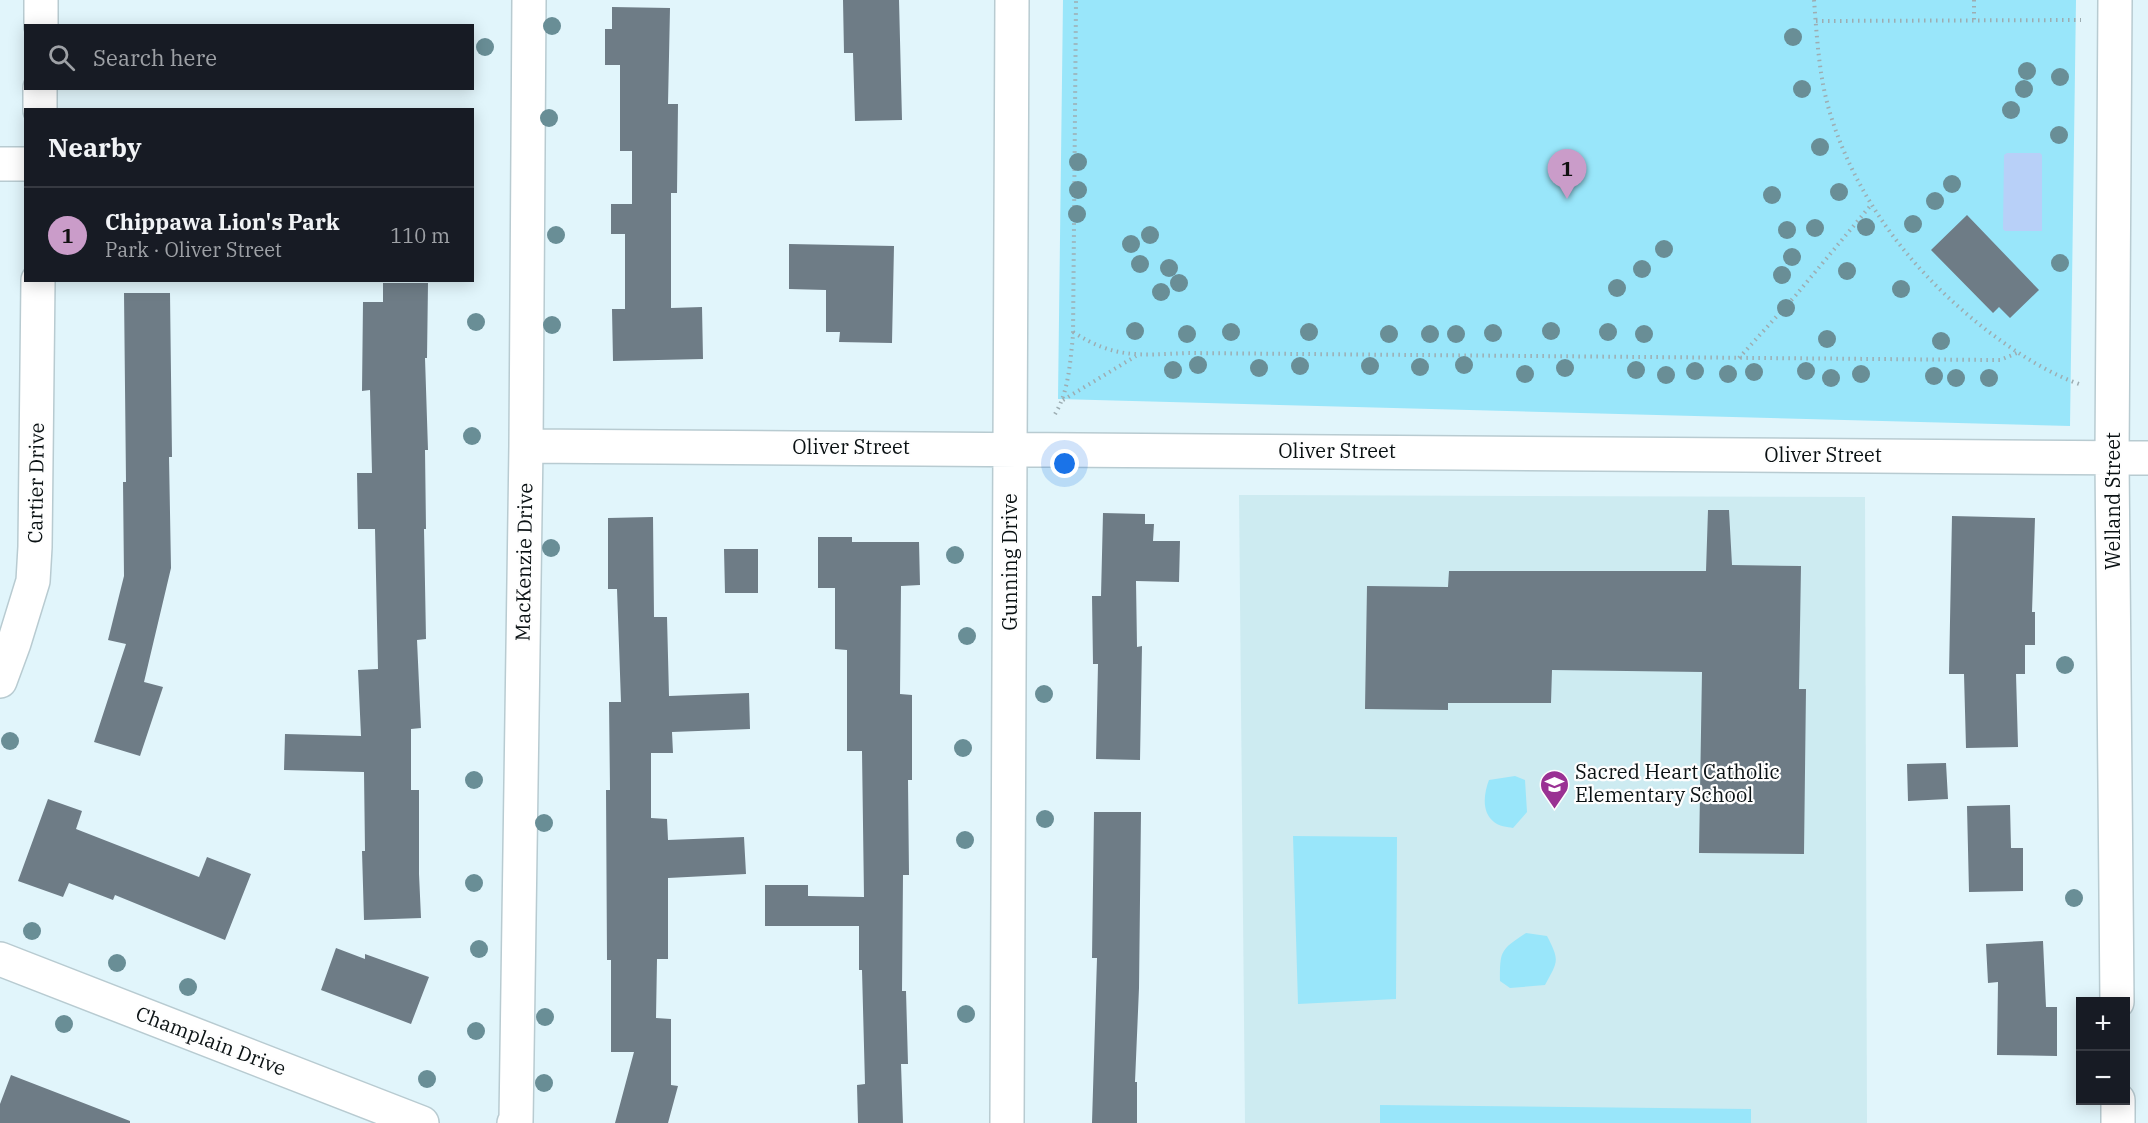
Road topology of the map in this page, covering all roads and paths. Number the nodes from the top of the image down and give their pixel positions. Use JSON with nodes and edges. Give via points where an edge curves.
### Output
{"nodes":[{"id":1,"x":41,"y":0,"type":"edge"},
{"id":2,"x":529,"y":0,"type":"edge"},
{"id":3,"x":1012,"y":0,"type":"edge"},
{"id":4,"x":1076,"y":0,"type":"edge"},
{"id":5,"x":1814,"y":0,"type":"edge"},
{"id":6,"x":1974,"y":0,"type":"edge"},
{"id":7,"x":2115,"y":10,"type":"edge"},
{"id":8,"x":1974,"y":20,"type":"junction"},
{"id":9,"x":1815,"y":21,"type":"junction"},
{"id":10,"x":41,"y":24,"type":"edge"},
{"id":11,"x":40,"y":90,"type":"edge"},
{"id":12,"x":40,"y":108,"type":"edge"},
{"id":13,"x":24,"y":164,"type":"edge"},
{"id":14,"x":0,"y":165,"type":"edge"},
{"id":15,"x":1871,"y":205,"type":"junction"},
{"id":16,"x":38,"y":282,"type":"edge"},
{"id":17,"x":1073,"y":332,"type":"junction"},
{"id":18,"x":2018,"y":352,"type":"junction"},
{"id":19,"x":1138,"y":355,"type":"junction"},
{"id":20,"x":1738,"y":359,"type":"junction"},
{"id":21,"x":2113,"y":390,"type":"junction"},
{"id":22,"x":1062,"y":400,"type":"junction"},
{"id":23,"x":1055,"y":414,"type":"dead end"},
{"id":24,"x":526,"y":446,"type":"junction"},
{"id":25,"x":1011,"y":448,"type":"junction"},
{"id":26,"x":2112,"y":458,"type":"junction"},
{"id":27,"x":2148,"y":458,"type":"edge"},
{"id":28,"x":0,"y":681,"type":"edge"},
{"id":29,"x":0,"y":959,"type":"edge"},
{"id":30,"x":2117,"y":997,"type":"edge"},
{"id":31,"x":2118,"y":1105,"type":"edge"},
{"id":32,"x":422,"y":1123,"type":"edge"},
{"id":33,"x":514,"y":1123,"type":"edge"},
{"id":34,"x":1007,"y":1123,"type":"edge"},
{"id":35,"x":2118,"y":1123,"type":"edge"}],
"edges":[{"from":1,"to":10,"type":"street"},
{"from":2,"to":24,"type":"street","name":"MacKenzie Drive"},
{"from":3,"to":25,"type":"street","name":"Gunning Drive"},
{"from":4,"to":17,"type":"path"},
{"from":5,"to":9,"type":"path"},
{"from":6,"to":8,"type":"path"},
{"from":7,"to":8,"type":"path"},
{"from":7,"to":21,"type":"street","name":"Welland Street"},
{"from":8,"to":9,"type":"path"},
{"from":9,"to":15,"type":"path","via":[[1829,111]]},
{"from":11,"to":12,"type":"street"},
{"from":13,"to":14,"type":"street"},
{"from":15,"to":18,"type":"path","via":[[1930,280],[1957,307]]},
{"from":15,"to":20,"type":"path"},
{"from":16,"to":28,"type":"street","name":"Cartier Drive","via":[[33,581]]},
{"from":17,"to":19,"type":"path","via":[[1106,350]]},
{"from":17,"to":22,"type":"path"},
{"from":18,"to":20,"type":"path","via":[[2000,360]]},
{"from":18,"to":21,"type":"path","via":[[2060,377]]},
{"from":19,"to":20,"type":"path"},
{"from":19,"to":22,"type":"path"},
{"from":21,"to":26,"type":"street","name":"Welland Street"},
{"from":22,"to":23,"type":"path"},
{"from":24,"to":25,"type":"street","name":"Oliver Street"},
{"from":24,"to":33,"type":"street","name":"MacKenzie Drive"},
{"from":25,"to":26,"type":"street","name":"Oliver Street"},
{"from":25,"to":34,"type":"street","name":"Gunning Drive"},
{"from":26,"to":27,"type":"street","name":"Oliver Street"},
{"from":26,"to":30,"type":"street","name":"Welland Street"},
{"from":29,"to":32,"type":"street","name":"Champlain Drive"},
{"from":31,"to":35,"type":"street"}]}
